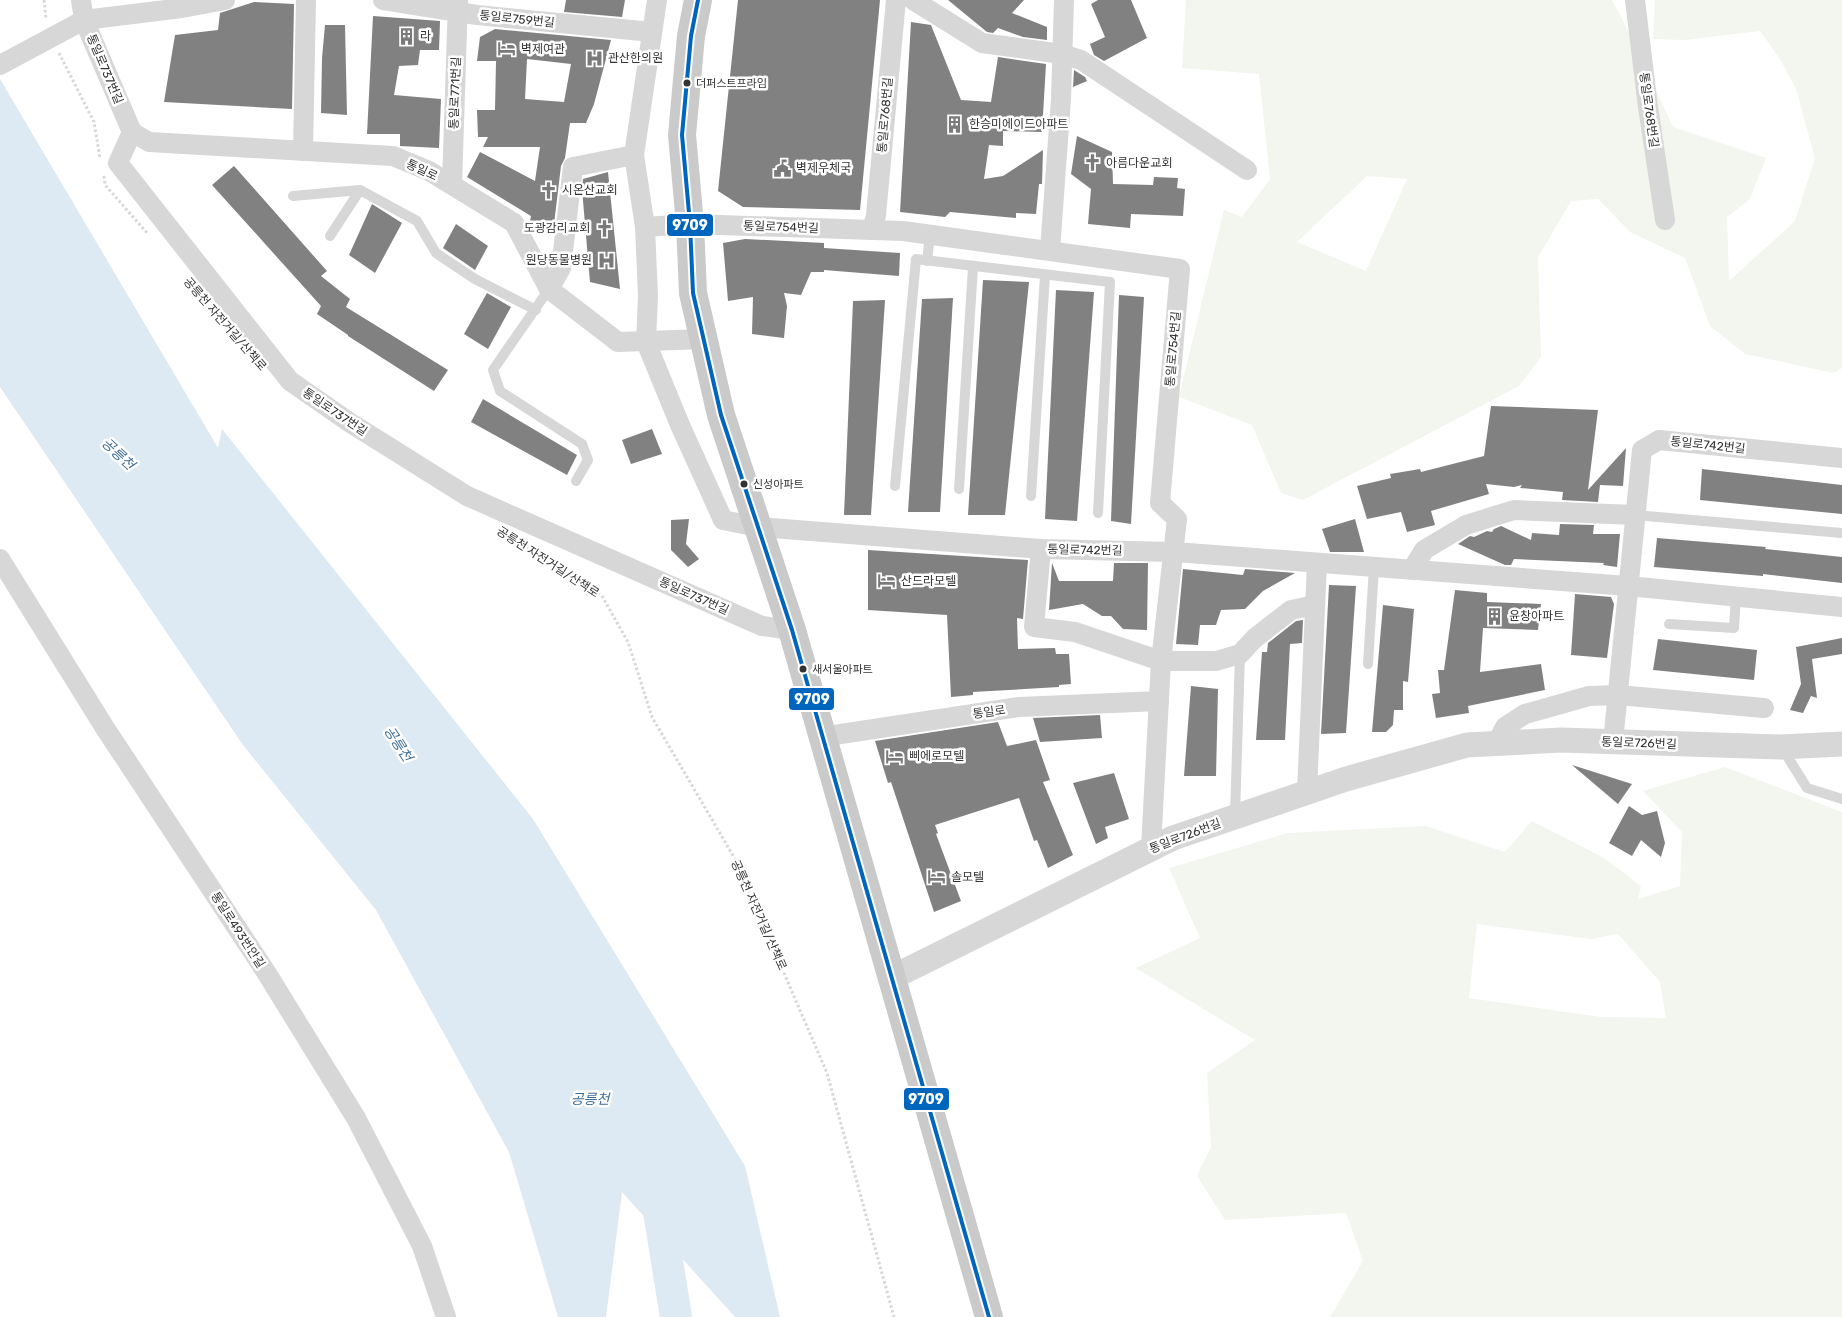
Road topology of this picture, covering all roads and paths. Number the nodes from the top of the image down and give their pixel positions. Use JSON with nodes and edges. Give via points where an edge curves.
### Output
{"nodes":[{"id":1,"x":44,"y":0,"type":"edge"},
{"id":2,"x":225,"y":0,"type":"edge"},
{"id":3,"x":306,"y":0,"type":"edge"},
{"id":4,"x":383,"y":0,"type":"edge"},
{"id":5,"x":657,"y":0,"type":"edge"},
{"id":6,"x":698,"y":0,"type":"edge"},
{"id":7,"x":896,"y":0,"type":"edge"},
{"id":8,"x":913,"y":0,"type":"edge"},
{"id":9,"x":1064,"y":0,"type":"edge"},
{"id":10,"x":1635,"y":0,"type":"edge"},
{"id":11,"x":181,"y":4,"type":"edge"},
{"id":12,"x":458,"y":6,"type":"edge"},
{"id":13,"x":81,"y":14,"type":"edge"},
{"id":14,"x":47,"y":29,"type":"dead end"},
{"id":15,"x":652,"y":32,"type":"junction"},
{"id":16,"x":56,"y":47,"type":"dead end"},
{"id":17,"x":1062,"y":54,"type":"junction"},
{"id":18,"x":0,"y":65,"type":"edge"},
{"id":19,"x":132,"y":132,"type":"junction"},
{"id":20,"x":303,"y":151,"type":"junction"},
{"id":21,"x":634,"y":155,"type":"junction"},
{"id":22,"x":1246,"y":170,"type":"dead end"},
{"id":23,"x":452,"y":185,"type":"junction"},
{"id":24,"x":360,"y":190,"type":"junction"},
{"id":25,"x":293,"y":196,"type":"dead end"},
{"id":26,"x":1666,"y":220,"type":"dead end"},
{"id":27,"x":690,"y":224,"type":"junction"},
{"id":28,"x":645,"y":228,"type":"junction"},
{"id":29,"x":872,"y":230,"type":"junction"},
{"id":30,"x":930,"y":235,"type":"junction"},
{"id":31,"x":330,"y":236,"type":"dead end"},
{"id":32,"x":150,"y":237,"type":"dead end"},
{"id":33,"x":1050,"y":250,"type":"junction"},
{"id":34,"x":927,"y":261,"type":"junction"},
{"id":35,"x":973,"y":266,"type":"junction"},
{"id":36,"x":1044,"y":275,"type":"junction"},
{"id":37,"x":549,"y":289,"type":"junction"},
{"id":38,"x":536,"y":310,"type":"junction"},
{"id":39,"x":705,"y":339,"type":"junction"},
{"id":40,"x":646,"y":342,"type":"junction"},
{"id":41,"x":1842,"y":458,"type":"edge"},
{"id":42,"x":576,"y":481,"type":"dead end"},
{"id":43,"x":895,"y":486,"type":"dead end"},
{"id":44,"x":959,"y":489,"type":"dead end"},
{"id":45,"x":1031,"y":496,"type":"dead end"},
{"id":46,"x":1098,"y":513,"type":"dead end"},
{"id":47,"x":1635,"y":515,"type":"junction"},
{"id":48,"x":758,"y":527,"type":"junction"},
{"id":49,"x":502,"y":532,"type":"dead end"},
{"id":50,"x":1842,"y":533,"type":"edge"},
{"id":51,"x":1041,"y":549,"type":"junction"},
{"id":52,"x":1175,"y":552,"type":"junction"},
{"id":53,"x":0,"y":559,"type":"edge"},
{"id":54,"x":1317,"y":563,"type":"junction"},
{"id":55,"x":1374,"y":567,"type":"junction"},
{"id":56,"x":1412,"y":570,"type":"junction"},
{"id":57,"x":1628,"y":586,"type":"junction"},
{"id":58,"x":1736,"y":596,"type":"junction"},
{"id":59,"x":1315,"y":604,"type":"junction"},
{"id":60,"x":1842,"y":607,"type":"edge"},
{"id":61,"x":1669,"y":624,"type":"dead end"},
{"id":62,"x":792,"y":630,"type":"junction"},
{"id":63,"x":1240,"y":654,"type":"junction"},
{"id":64,"x":1161,"y":661,"type":"junction"},
{"id":65,"x":1368,"y":664,"type":"dead end"},
{"id":66,"x":1618,"y":694,"type":"junction"},
{"id":67,"x":1159,"y":701,"type":"junction"},
{"id":68,"x":1764,"y":708,"type":"dead end"},
{"id":69,"x":821,"y":737,"type":"junction"},
{"id":70,"x":1614,"y":742,"type":"junction"},
{"id":71,"x":1497,"y":743,"type":"junction"},
{"id":72,"x":1842,"y":744,"type":"edge"},
{"id":73,"x":1781,"y":748,"type":"junction"},
{"id":74,"x":1308,"y":792,"type":"junction"},
{"id":75,"x":1842,"y":799,"type":"edge"},
{"id":76,"x":1235,"y":817,"type":"junction"},
{"id":77,"x":1151,"y":848,"type":"junction"},
{"id":78,"x":891,"y":978,"type":"junction"},
{"id":79,"x":446,"y":1317,"type":"edge"},
{"id":80,"x":894,"y":1317,"type":"edge"},
{"id":81,"x":989,"y":1317,"type":"edge"}],
"edges":[{"from":1,"to":14,"type":"path"},
{"from":2,"to":11,"type":"street"},
{"from":3,"to":20,"type":"street"},
{"from":4,"to":12,"type":"street","name":"통일로759번길"},
{"from":5,"to":15,"type":"street"},
{"from":6,"to":27,"type":"main road","via":[[691,36],[682,135]]},
{"from":7,"to":29,"type":"street","name":"통일로768번길"},
{"from":8,"to":17,"type":"street","via":[[982,43]]},
{"from":9,"to":17,"type":"street"},
{"from":10,"to":26,"type":"street","name":"통일로768번길"},
{"from":11,"to":13,"type":"street"},
{"from":12,"to":15,"type":"street","name":"통일로759번길"},
{"from":12,"to":23,"type":"street","name":"통일로771번길"},
{"from":13,"to":18,"type":"street"},
{"from":13,"to":19,"type":"street","name":"통일로737번길"},
{"from":15,"to":21,"type":"street"},
{"from":16,"to":32,"type":"path","via":[[94,122],[105,185]]},
{"from":17,"to":22,"type":"street","via":[[1081,60]]},
{"from":17,"to":33,"type":"street"},
{"from":19,"to":20,"type":"street","name":"통일로","via":[[149,142]]},
{"from":19,"to":62,"type":"street","name":"통일로737번길","via":[[118,163],[290,381],[467,496],[762,626]]},
{"from":20,"to":23,"type":"street","name":"통일로","via":[[393,156]]},
{"from":21,"to":28,"type":"street"},
{"from":21,"to":37,"type":"street","via":[[573,167],[561,268]]},
{"from":23,"to":37,"type":"street","name":"통일로","via":[[514,223]]},
{"from":24,"to":25,"type":"lane"},
{"from":24,"to":31,"type":"lane"},
{"from":24,"to":38,"type":"lane","via":[[417,221],[436,253],[475,279]]},
{"from":27,"to":28,"type":"street","name":"통일로754번길"},
{"from":27,"to":29,"type":"street","name":"통일로754번길"},
{"from":27,"to":39,"type":"main road","via":[[693,293]]},
{"from":28,"to":40,"type":"street"},
{"from":29,"to":30,"type":"street","name":"통일로754번길"},
{"from":30,"to":33,"type":"street","name":"통일로754번길"},
{"from":30,"to":34,"type":"lane"},
{"from":33,"to":52,"type":"street","name":"통일로754번길","via":[[1180,269],[1160,503],[1177,519]]},
{"from":34,"to":35,"type":"lane"},
{"from":34,"to":43,"type":"lane","via":[[916,259]]},
{"from":35,"to":36,"type":"lane"},
{"from":35,"to":44,"type":"lane"},
{"from":36,"to":45,"type":"lane"},
{"from":36,"to":46,"type":"lane","via":[[1110,282]]},
{"from":37,"to":38,"type":"lane"},
{"from":37,"to":40,"type":"street","name":"통일로","via":[[618,342]]},
{"from":38,"to":42,"type":"lane","via":[[493,370],[500,391],[582,444],[588,460]]},
{"from":39,"to":40,"type":"street","name":"통일로"},
{"from":39,"to":48,"type":"main road","via":[[721,415]]},
{"from":40,"to":48,"type":"street","via":[[723,520]]},
{"from":41,"to":47,"type":"street","name":"통일로742번길","via":[[1659,440],[1642,450]]},
{"from":47,"to":50,"type":"lane"},
{"from":47,"to":56,"type":"street","via":[[1514,510],[1466,524],[1424,550]]},
{"from":47,"to":57,"type":"street","name":"통일로742번길"},
{"from":48,"to":51,"type":"street","name":"통일로742번길"},
{"from":48,"to":62,"type":"main road"},
{"from":49,"to":80,"type":"path","name":"공릉천 자전거길/산책로","via":[[602,596],[628,642],[652,717],[735,859],[827,1073]]},
{"from":51,"to":52,"type":"street","name":"통일로742번길"},
{"from":51,"to":64,"type":"street","via":[[1034,627],[1075,632]]},
{"from":52,"to":54,"type":"street","name":"통일로742번길"},
{"from":52,"to":64,"type":"street"},
{"from":53,"to":79,"type":"street","name":"통일로493번안길","via":[[105,728],[266,972],[356,1118],[422,1246]]},
{"from":54,"to":55,"type":"street","name":"통일로742번길"},
{"from":54,"to":59,"type":"street"},
{"from":55,"to":56,"type":"street","name":"통일로742번길"},
{"from":55,"to":65,"type":"lane"},
{"from":56,"to":57,"type":"street","name":"통일로742번길"},
{"from":57,"to":58,"type":"street","name":"통일로742번길"},
{"from":57,"to":66,"type":"street"},
{"from":58,"to":60,"type":"street","name":"통일로742번길"},
{"from":58,"to":61,"type":"lane","via":[[1734,628]]},
{"from":59,"to":63,"type":"street","via":[[1291,610]]},
{"from":59,"to":74,"type":"street"},
{"from":62,"to":69,"type":"main road"},
{"from":63,"to":64,"type":"street","via":[[1216,661]]},
{"from":63,"to":76,"type":"lane"},
{"from":64,"to":67,"type":"street"},
{"from":66,"to":68,"type":"street"},
{"from":66,"to":70,"type":"street"},
{"from":66,"to":71,"type":"street","via":[[1589,696],[1525,714],[1505,727]]},
{"from":67,"to":69,"type":"street","name":"통일로","via":[[1019,707]]},
{"from":67,"to":77,"type":"street"},
{"from":69,"to":78,"type":"main road"},
{"from":70,"to":71,"type":"street","name":"통일로726번길"},
{"from":70,"to":73,"type":"street","name":"통일로726번길"},
{"from":71,"to":74,"type":"street","name":"통일로726번길","via":[[1467,745]]},
{"from":72,"to":73,"type":"street","name":"통일로726번길"},
{"from":73,"to":75,"type":"lane","via":[[1807,788]]},
{"from":74,"to":76,"type":"street","name":"통일로726번길"},
{"from":76,"to":77,"type":"street","name":"통일로726번길"},
{"from":77,"to":78,"type":"street","name":"통일로726번길"},
{"from":78,"to":81,"type":"main road"}]}
